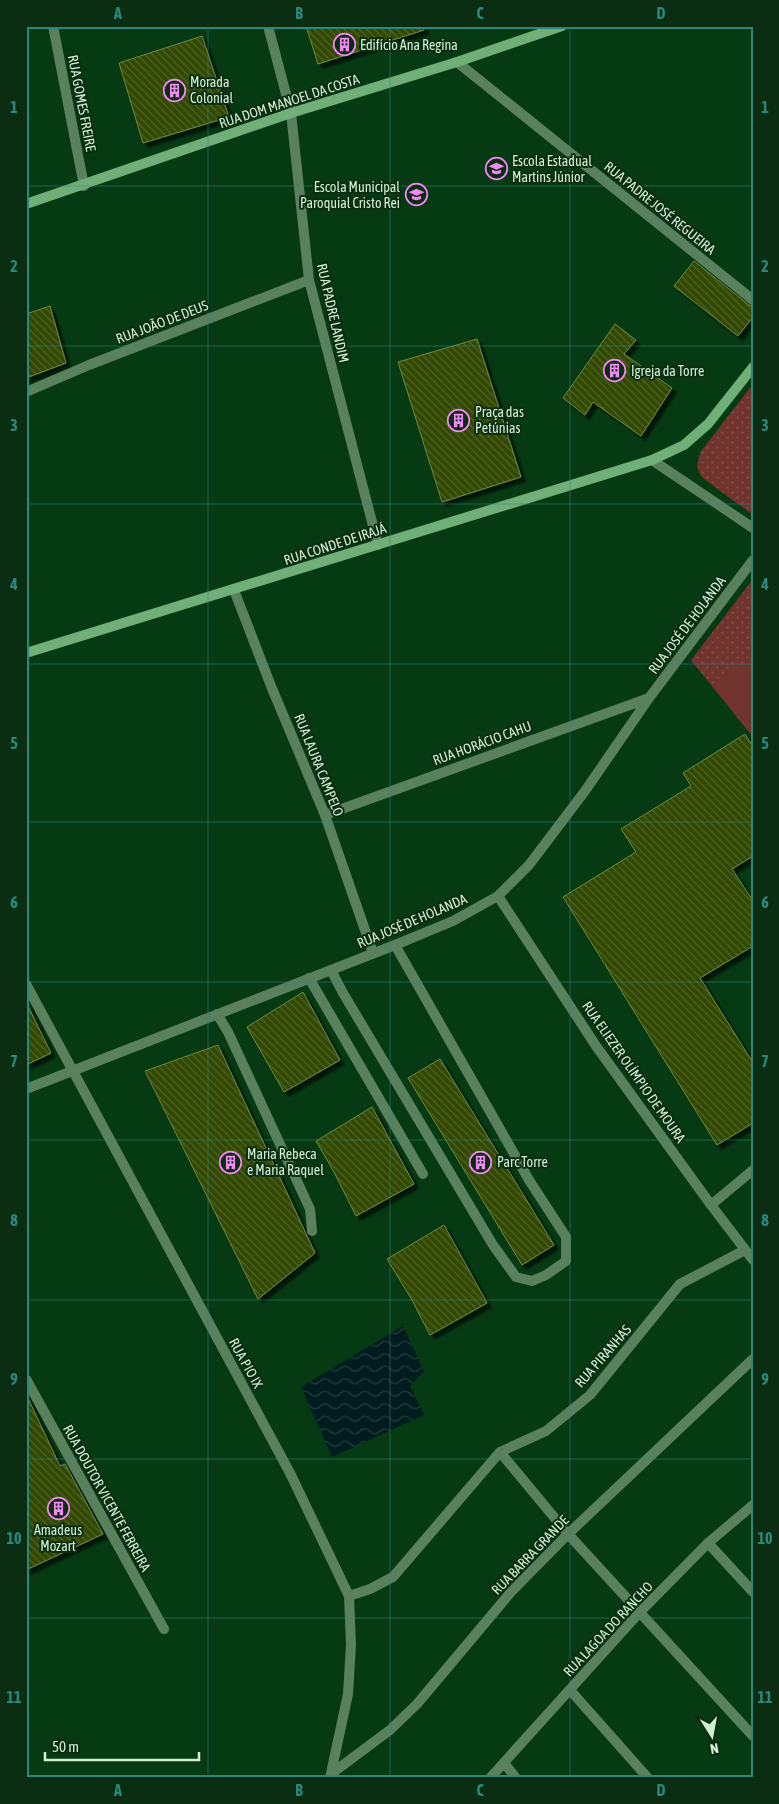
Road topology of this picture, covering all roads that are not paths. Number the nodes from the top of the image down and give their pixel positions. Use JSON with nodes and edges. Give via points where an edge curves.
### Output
{"nodes":[{"id":1,"x":52,"y":26,"type":"edge"},
{"id":2,"x":268,"y":26,"type":"edge"},
{"id":3,"x":562,"y":26,"type":"edge"},
{"id":4,"x":457,"y":62,"type":"junction"},
{"id":5,"x":291,"y":113,"type":"junction"},
{"id":6,"x":84,"y":186,"type":"junction"},
{"id":7,"x":26,"y":204,"type":"edge"},
{"id":8,"x":309,"y":280,"type":"junction"},
{"id":9,"x":753,"y":300,"type":"edge"},
{"id":10,"x":753,"y":367,"type":"edge"},
{"id":11,"x":26,"y":392,"type":"edge"},
{"id":12,"x":652,"y":460,"type":"junction"},
{"id":13,"x":753,"y":528,"type":"edge"},
{"id":14,"x":378,"y":545,"type":"junction"},
{"id":15,"x":753,"y":560,"type":"edge"},
{"id":16,"x":234,"y":590,"type":"junction"},
{"id":17,"x":26,"y":653,"type":"edge"},
{"id":18,"x":649,"y":698,"type":"junction"},
{"id":19,"x":325,"y":815,"type":"junction"},
{"id":20,"x":498,"y":896,"type":"junction"},
{"id":21,"x":395,"y":945,"type":"junction"},
{"id":22,"x":373,"y":953,"type":"junction"},
{"id":23,"x":331,"y":970,"type":"junction"},
{"id":24,"x":309,"y":978,"type":"junction"},
{"id":25,"x":26,"y":984,"type":"edge"},
{"id":26,"x":218,"y":1014,"type":"junction"},
{"id":27,"x":74,"y":1071,"type":"junction"},
{"id":28,"x":26,"y":1089,"type":"edge"},
{"id":29,"x":753,"y":1170,"type":"edge"},
{"id":30,"x":423,"y":1174,"type":"dead end"},
{"id":31,"x":711,"y":1205,"type":"junction"},
{"id":32,"x":312,"y":1231,"type":"dead end"},
{"id":33,"x":746,"y":1250,"type":"junction"},
{"id":34,"x":753,"y":1260,"type":"edge"},
{"id":35,"x":753,"y":1359,"type":"edge"},
{"id":36,"x":26,"y":1379,"type":"edge"},
{"id":37,"x":500,"y":1452,"type":"junction"},
{"id":38,"x":753,"y":1505,"type":"edge"},
{"id":39,"x":568,"y":1534,"type":"junction"},
{"id":40,"x":708,"y":1543,"type":"junction"},
{"id":41,"x":753,"y":1592,"type":"edge"},
{"id":42,"x":349,"y":1596,"type":"junction"},
{"id":43,"x":640,"y":1613,"type":"junction"},
{"id":44,"x":164,"y":1629,"type":"dead end"},
{"id":45,"x":570,"y":1690,"type":"junction"},
{"id":46,"x":753,"y":1736,"type":"edge"},
{"id":47,"x":504,"y":1763,"type":"junction"},
{"id":48,"x":331,"y":1776,"type":"edge"},
{"id":49,"x":490,"y":1778,"type":"edge"},
{"id":50,"x":516,"y":1778,"type":"edge"},
{"id":51,"x":648,"y":1778,"type":"edge"}],
"edges":[{"from":1,"to":6,"type":"street","name":"RUA GOMES FREIRE"},
{"from":2,"to":5,"type":"street","name":"RUA PADRE LANDIM"},
{"from":3,"to":4,"type":"main road","name":"RUA DOM MANOEL DA COSTA"},
{"from":4,"to":5,"type":"main road","name":"RUA DOM MANOEL DA COSTA"},
{"from":4,"to":9,"type":"street","name":"RUA PADRE JOSÉ REGUEIRA"},
{"from":5,"to":6,"type":"main road","name":"RUA DOM MANOEL DA COSTA"},
{"from":5,"to":8,"type":"street","name":"RUA PADRE LANDIM"},
{"from":6,"to":7,"type":"main road","name":"RUA DOM MANOEL DA COSTA"},
{"from":8,"to":11,"type":"street","name":"RUA JOÃO DE DEUS"},
{"from":8,"to":14,"type":"street","name":"RUA PADRE LANDIM"},
{"from":10,"to":12,"type":"main road","name":"RUA CONDE DE IRAJÁ","via":[[708,424],[684,445]]},
{"from":12,"to":13,"type":"street"},
{"from":12,"to":14,"type":"main road","name":"RUA CONDE DE IRAJÁ"},
{"from":14,"to":16,"type":"main road","name":"RUA CONDE DE IRAJÁ"},
{"from":15,"to":18,"type":"street","name":"RUA JOSÉ DE HOLANDA"},
{"from":16,"to":17,"type":"main road","name":"RUA CONDE DE IRAJÁ"},
{"from":16,"to":19,"type":"street","name":"RUA LAURA CAMPELO"},
{"from":18,"to":19,"type":"street","name":"RUA HORÁCIO CAHU"},
{"from":18,"to":20,"type":"street","name":"RUA JOSÉ DE HOLANDA","via":[[555,832],[529,865]]},
{"from":19,"to":22,"type":"street","name":"RUA LAURA CAMPELO"},
{"from":20,"to":21,"type":"street","name":"RUA JOSÉ DE HOLANDA","via":[[453,921]]},
{"from":20,"to":31,"type":"street","name":"RUA ELIEZER OLÍMPIO DE MOURA","via":[[596,1046]]},
{"from":21,"to":22,"type":"street","name":"RUA JOSÉ DE HOLANDA"},
{"from":21,"to":23,"type":"street","via":[[529,1180],[566,1237],[566,1261],[546,1275],[532,1281],[516,1277],[483,1228]]},
{"from":22,"to":23,"type":"street","name":"RUA JOSÉ DE HOLANDA"},
{"from":23,"to":24,"type":"street","name":"RUA JOSÉ DE HOLANDA"},
{"from":24,"to":26,"type":"street","name":"RUA JOSÉ DE HOLANDA"},
{"from":24,"to":30,"type":"street"},
{"from":25,"to":27,"type":"street","name":"RUA PIO IX"},
{"from":26,"to":27,"type":"street","name":"RUA JOSÉ DE HOLANDA"},
{"from":26,"to":32,"type":"street","via":[[310,1209]]},
{"from":27,"to":28,"type":"street","name":"RUA JOSÉ DE HOLANDA"},
{"from":27,"to":42,"type":"street","name":"RUA PIO IX","via":[[290,1473]]},
{"from":29,"to":31,"type":"street"},
{"from":31,"to":33,"type":"street","name":"RUA ELIEZER OLÍMPIO DE MOURA"},
{"from":33,"to":34,"type":"street","name":"RUA ELIEZER OLÍMPIO DE MOURA"},
{"from":33,"to":37,"type":"street","name":"RUA PIRANHAS","via":[[680,1284],[590,1395],[546,1430]]},
{"from":35,"to":39,"type":"street","name":"RUA BARRA GRANDE"},
{"from":36,"to":44,"type":"street","name":"RUA DOUTOR VICENTE FERREIRA"},
{"from":37,"to":39,"type":"street"},
{"from":37,"to":42,"type":"street","name":"RUA PIRANHAS","via":[[393,1577]]},
{"from":38,"to":40,"type":"street","name":"RUA LAGOA DO RANCHO"},
{"from":39,"to":43,"type":"street"},
{"from":39,"to":48,"type":"street","name":"RUA BARRA GRANDE","via":[[511,1592],[417,1704],[390,1730]]},
{"from":40,"to":41,"type":"street"},
{"from":40,"to":43,"type":"street","name":"RUA LAGOA DO RANCHO"},
{"from":42,"to":48,"type":"street","name":"RUA PIO IX","via":[[348,1694]]},
{"from":43,"to":45,"type":"street","name":"RUA LAGOA DO RANCHO"},
{"from":43,"to":46,"type":"street"},
{"from":45,"to":47,"type":"street","name":"RUA LAGOA DO RANCHO"},
{"from":45,"to":51,"type":"street"},
{"from":47,"to":49,"type":"street","name":"RUA LAGOA DO RANCHO"},
{"from":47,"to":50,"type":"street"}]}
